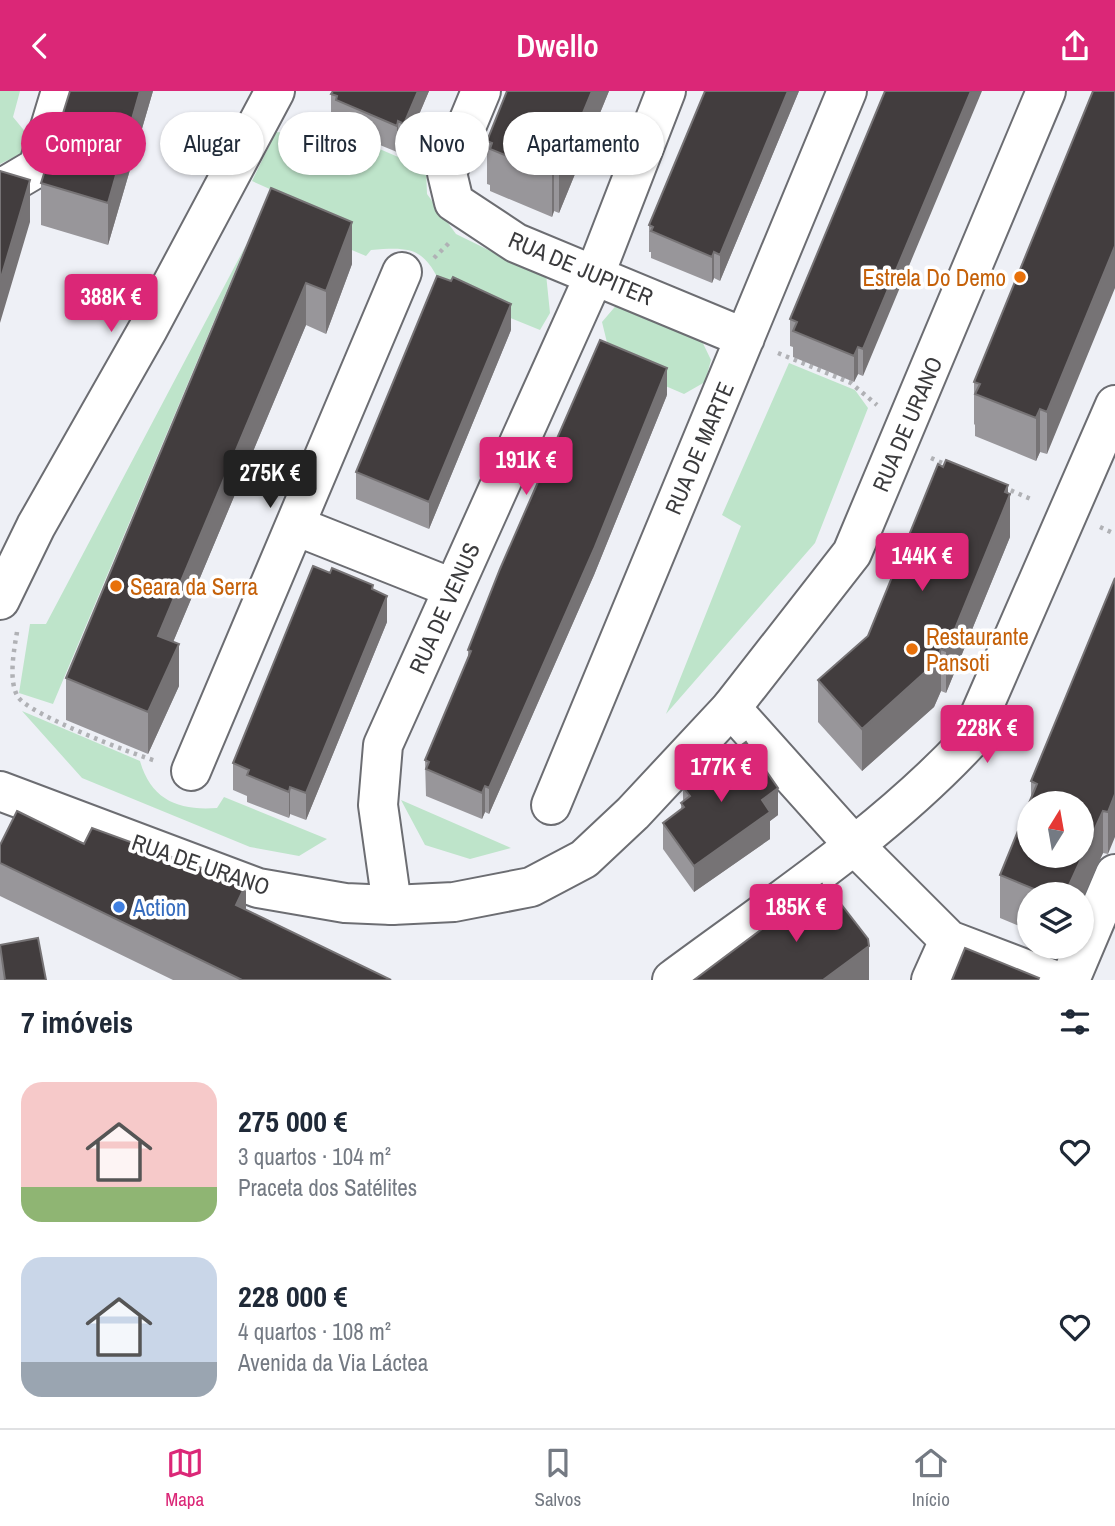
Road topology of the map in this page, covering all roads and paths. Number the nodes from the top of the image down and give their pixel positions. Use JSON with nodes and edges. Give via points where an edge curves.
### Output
{"nodes":[{"id":1,"x":61,"y":91,"type":"edge"},
{"id":2,"x":275,"y":91,"type":"edge"},
{"id":3,"x":481,"y":91,"type":"edge"},
{"id":4,"x":666,"y":91,"type":"edge"},
{"id":5,"x":847,"y":91,"type":"edge"},
{"id":6,"x":1046,"y":91,"type":"edge"},
{"id":7,"x":0,"y":186,"type":"edge"},
{"id":8,"x":475,"y":216,"type":"junction"},
{"id":9,"x":402,"y":272,"type":"joint"},
{"id":10,"x":595,"y":274,"type":"junction"},
{"id":11,"x":745,"y":338,"type":"junction"},
{"id":12,"x":789,"y":359,"type":"dead end"},
{"id":13,"x":852,"y":383,"type":"dead end"},
{"id":14,"x":1115,"y":405,"type":"edge"},
{"id":15,"x":1000,"y":486,"type":"edge"},
{"id":16,"x":1025,"y":496,"type":"dead end"},
{"id":17,"x":296,"y":526,"type":"junction"},
{"id":18,"x":452,"y":588,"type":"junction"},
{"id":19,"x":0,"y":599,"type":"edge"},
{"id":20,"x":731,"y":708,"type":"junction"},
{"id":21,"x":191,"y":771,"type":"joint"},
{"id":22,"x":0,"y":791,"type":"edge"},
{"id":23,"x":551,"y":805,"type":"dead end"},
{"id":24,"x":853,"y":844,"type":"junction"},
{"id":25,"x":1115,"y":874,"type":"edge"},
{"id":26,"x":392,"y":905,"type":"junction"},
{"id":27,"x":949,"y":940,"type":"junction"},
{"id":28,"x":672,"y":980,"type":"edge"},
{"id":29,"x":931,"y":980,"type":"edge"},
{"id":30,"x":1054,"y":980,"type":"edge"},
{"id":31,"x":1070,"y":980,"type":"edge"}],
"edges":[{"from":1,"to":7,"type":"street","via":[[38,167]]},
{"from":2,"to":19,"type":"street"},
{"from":3,"to":8,"type":"street","name":"RUA DE JUPITER","via":[[447,173],[454,202]]},
{"from":4,"to":10,"type":"street","name":"RUA DE VENUS"},
{"from":5,"to":11,"type":"street","name":"RUA DE MARTE"},
{"from":6,"to":20,"type":"street","name":"RUA DE URANO","via":[[852,553]]},
{"from":8,"to":9,"type":"path","via":[[426,267]]},
{"from":8,"to":10,"type":"street","name":"RUA DE JUPITER","via":[[516,243]]},
{"from":9,"to":17,"type":"street"},
{"from":10,"to":11,"type":"street","name":"RUA DE JUPITER"},
{"from":10,"to":18,"type":"street","name":"RUA DE VENUS"},
{"from":11,"to":23,"type":"street","name":"RUA DE MARTE"},
{"from":12,"to":13,"type":"path"},
{"from":14,"to":24,"type":"street","via":[[968,742],[937,775]]},
{"from":15,"to":16,"type":"path"},
{"from":17,"to":18,"type":"street"},
{"from":17,"to":21,"type":"street"},
{"from":18,"to":26,"type":"street","name":"RUA DE VENUS","via":[[383,745],[378,805]]},
{"from":19,"to":21,"type":"path","via":[[22,608],[13,680],[19,698],[43,715]]},
{"from":20,"to":24,"type":"street"},
{"from":20,"to":26,"type":"street","name":"RUA DE URANO","via":[[584,859],[531,887],[454,902]]},
{"from":22,"to":26,"type":"street","name":"RUA DE URANO","via":[[258,888],[345,903]]},
{"from":24,"to":27,"type":"street"},
{"from":24,"to":28,"type":"street"},
{"from":25,"to":31,"type":"street"},
{"from":27,"to":29,"type":"street"},
{"from":27,"to":30,"type":"street"}]}
